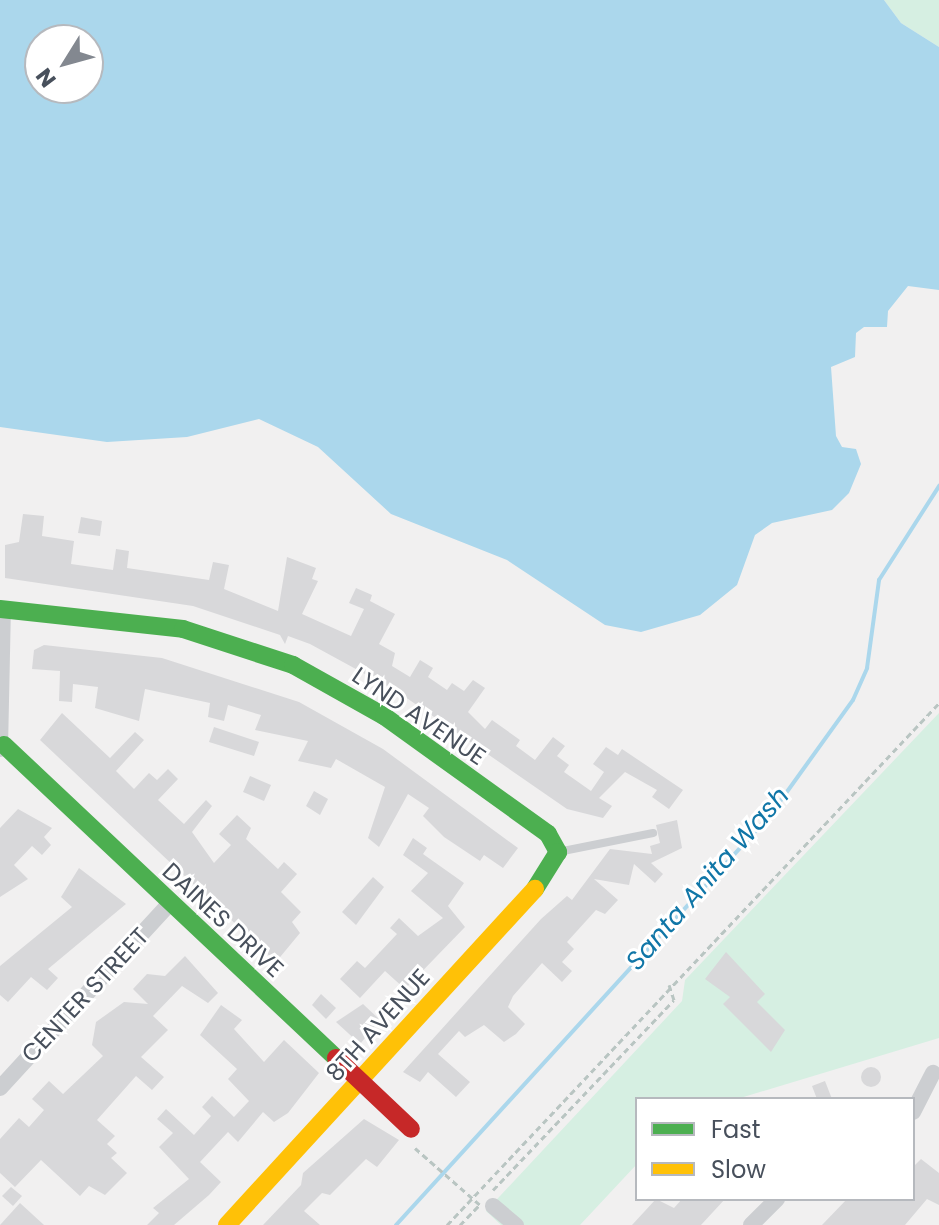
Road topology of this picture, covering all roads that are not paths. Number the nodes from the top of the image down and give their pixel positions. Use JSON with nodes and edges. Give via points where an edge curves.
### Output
{"nodes":[{"id":1,"x":1,"y":610,"type":"edge"},
{"id":2,"x":2,"y":747,"type":"edge"},
{"id":3,"x":653,"y":833,"type":"dead end"},
{"id":4,"x":558,"y":852,"type":"junction"},
{"id":5,"x":170,"y":903,"type":"junction"},
{"id":6,"x":933,"y":1073,"type":"dead end"},
{"id":7,"x":359,"y":1081,"type":"junction"},
{"id":8,"x":0,"y":1088,"type":"edge"},
{"id":9,"x":915,"y":1108,"type":"edge"},
{"id":10,"x":411,"y":1129,"type":"dead end"},
{"id":11,"x":775,"y":1201,"type":"edge"},
{"id":12,"x":493,"y":1206,"type":"dead end"},
{"id":13,"x":227,"y":1225,"type":"edge"},
{"id":14,"x":516,"y":1225,"type":"edge"},
{"id":15,"x":751,"y":1225,"type":"edge"}],
"edges":[{"from":1,"to":2,"type":"street"},
{"from":1,"to":4,"type":"street","name":"LYND AVENUE","via":[[183,629],[293,665],[384,716],[548,834]]},
{"from":2,"to":5,"type":"street","name":"DAINES DRIVE"},
{"from":3,"to":4,"type":"lane"},
{"from":4,"to":7,"type":"street","name":"8TH AVENUE","via":[[552,870]]},
{"from":5,"to":7,"type":"street","name":"DAINES DRIVE"},
{"from":5,"to":8,"type":"street","name":"CENTER STREET"},
{"from":6,"to":9,"type":"street"},
{"from":7,"to":10,"type":"street","name":"DAINES DRIVE"},
{"from":7,"to":13,"type":"street","name":"8TH AVENUE"},
{"from":11,"to":15,"type":"street"},
{"from":12,"to":14,"type":"street"}]}
